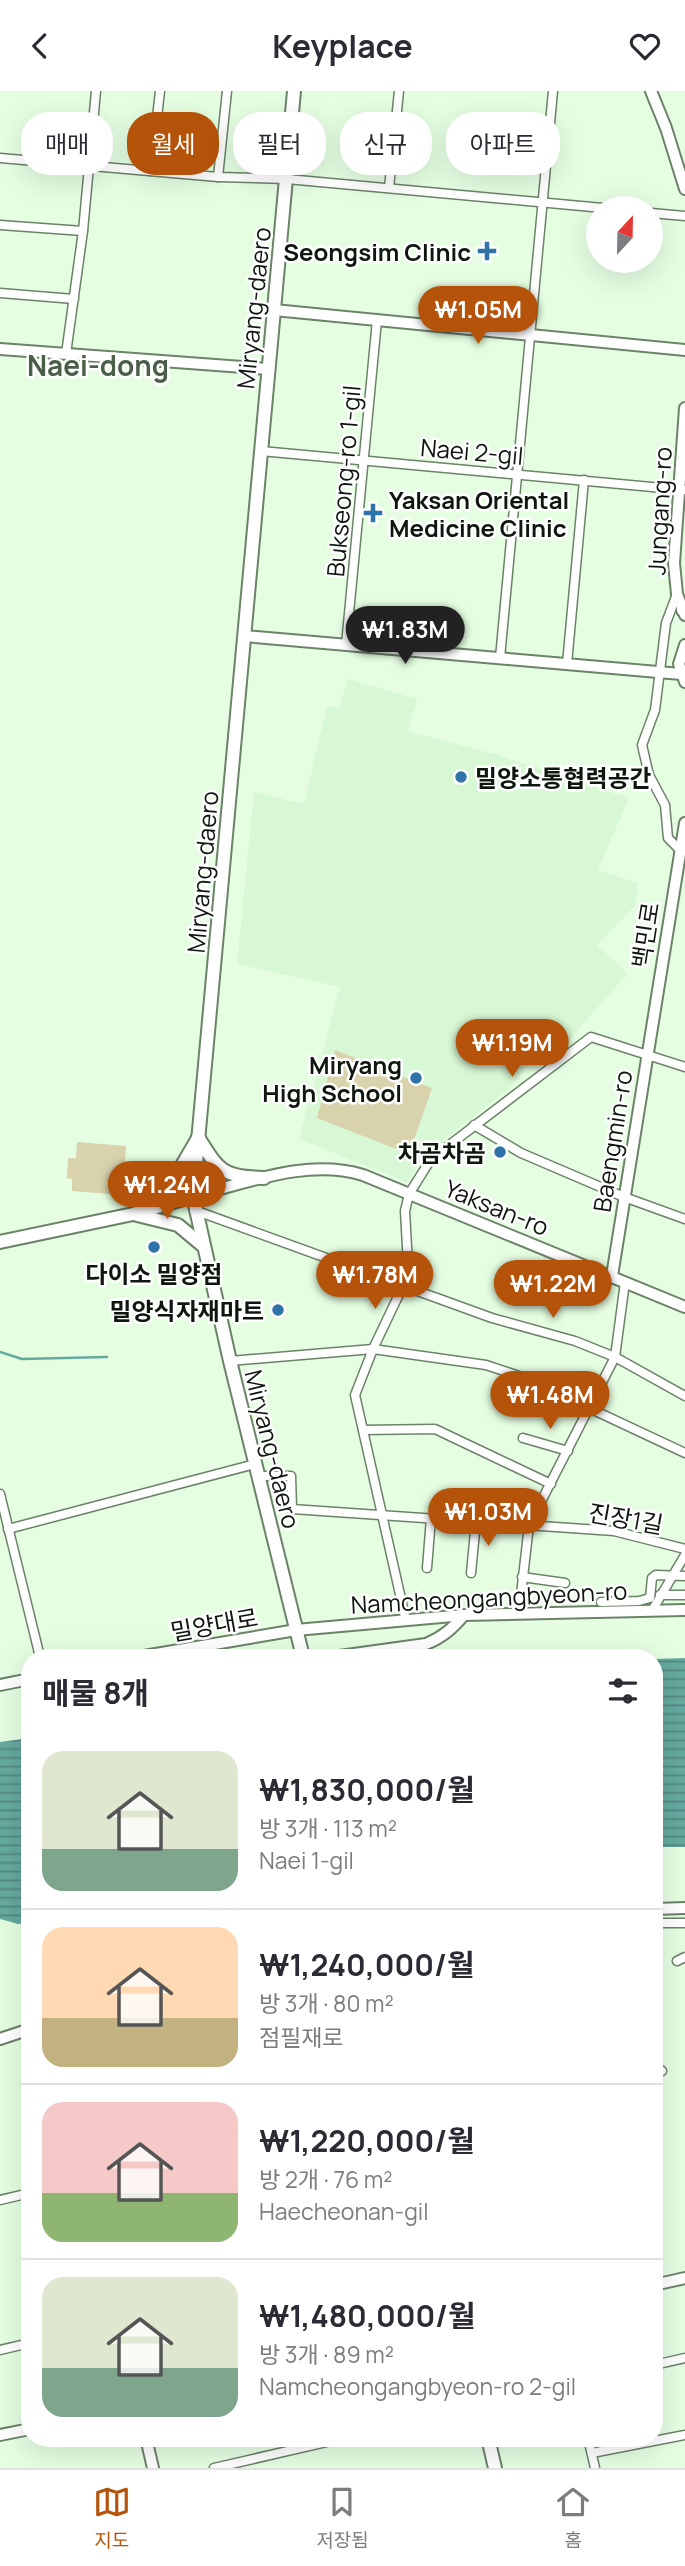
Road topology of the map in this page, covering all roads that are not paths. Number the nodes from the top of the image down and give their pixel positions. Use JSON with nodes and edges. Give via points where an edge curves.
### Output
{"nodes":[{"id":1,"x":96,"y":91,"type":"edge"},
{"id":2,"x":160,"y":91,"type":"edge"},
{"id":3,"x":227,"y":91,"type":"edge"},
{"id":4,"x":294,"y":91,"type":"edge"},
{"id":5,"x":399,"y":91,"type":"edge"},
{"id":6,"x":553,"y":91,"type":"edge"},
{"id":7,"x":651,"y":91,"type":"edge"},
{"id":8,"x":94,"y":112,"type":"edge"},
{"id":9,"x":158,"y":112,"type":"edge"},
{"id":10,"x":0,"y":158,"type":"edge"},
{"id":11,"x":21,"y":160,"type":"edge"},
{"id":12,"x":87,"y":175,"type":"edge"},
{"id":13,"x":196,"y":175,"type":"edge"},
{"id":14,"x":218,"y":177,"type":"junction"},
{"id":15,"x":287,"y":179,"type":"junction"},
{"id":16,"x":389,"y":188,"type":"junction"},
{"id":17,"x":685,"y":189,"type":"edge"},
{"id":18,"x":542,"y":203,"type":"junction"},
{"id":19,"x":586,"y":207,"type":"edge"},
{"id":20,"x":663,"y":214,"type":"edge"},
{"id":21,"x":685,"y":216,"type":"edge"},
{"id":22,"x":0,"y":225,"type":"edge"},
{"id":23,"x":83,"y":231,"type":"junction"},
{"id":24,"x":0,"y":293,"type":"edge"},
{"id":25,"x":74,"y":299,"type":"junction"},
{"id":26,"x":274,"y":310,"type":"junction"},
{"id":27,"x":377,"y":320,"type":"junction"},
{"id":28,"x":530,"y":335,"type":"junction"},
{"id":29,"x":0,"y":349,"type":"edge"},
{"id":30,"x":685,"y":350,"type":"edge"},
{"id":31,"x":66,"y":354,"type":"junction"},
{"id":32,"x":268,"y":369,"type":"junction"},
{"id":33,"x":685,"y":408,"type":"edge"},
{"id":34,"x":261,"y":451,"type":"junction"},
{"id":35,"x":364,"y":460,"type":"junction"},
{"id":36,"x":517,"y":474,"type":"junction"},
{"id":37,"x":584,"y":480,"type":"junction"},
{"id":38,"x":682,"y":489,"type":"edge"},
{"id":39,"x":677,"y":594,"type":"junction"},
{"id":40,"x":684,"y":612,"type":"edge"},
{"id":41,"x":244,"y":636,"type":"junction"},
{"id":42,"x":346,"y":645,"type":"junction"},
{"id":43,"x":685,"y":645,"type":"edge"},
{"id":44,"x":500,"y":658,"type":"junction"},
{"id":45,"x":568,"y":664,"type":"junction"},
{"id":46,"x":661,"y":672,"type":"junction"},
{"id":47,"x":683,"y":678,"type":"edge"},
{"id":48,"x":685,"y":823,"type":"edge"},
{"id":49,"x":680,"y":850,"type":"junction"},
{"id":50,"x":647,"y":1055,"type":"junction"},
{"id":51,"x":685,"y":1067,"type":"edge"},
{"id":52,"x":474,"y":1125,"type":"junction"},
{"id":53,"x":198,"y":1137,"type":"junction"},
{"id":54,"x":264,"y":1178,"type":"junction"},
{"id":55,"x":409,"y":1194,"type":"junction"},
{"id":56,"x":193,"y":1196,"type":"junction"},
{"id":57,"x":624,"y":1197,"type":"junction"},
{"id":58,"x":194,"y":1210,"type":"junction"},
{"id":59,"x":139,"y":1212,"type":"junction"},
{"id":60,"x":685,"y":1219,"type":"edge"},
{"id":61,"x":0,"y":1243,"type":"edge"},
{"id":62,"x":202,"y":1245,"type":"junction"},
{"id":63,"x":612,"y":1276,"type":"junction"},
{"id":64,"x":625,"y":1282,"type":"junction"},
{"id":65,"x":403,"y":1286,"type":"junction"},
{"id":66,"x":685,"y":1307,"type":"edge"},
{"id":67,"x":373,"y":1349,"type":"junction"},
{"id":68,"x":615,"y":1357,"type":"junction"},
{"id":69,"x":230,"y":1361,"type":"junction"},
{"id":70,"x":685,"y":1396,"type":"edge"},
{"id":71,"x":591,"y":1408,"type":"junction"},
{"id":72,"x":363,"y":1430,"type":"junction"},
{"id":73,"x":523,"y":1438,"type":"dead end"},
{"id":74,"x":568,"y":1451,"type":"junction"},
{"id":75,"x":685,"y":1453,"type":"edge"},
{"id":76,"x":257,"y":1470,"type":"junction"},
{"id":77,"x":551,"y":1484,"type":"junction"},
{"id":78,"x":0,"y":1494,"type":"edge"},
{"id":79,"x":381,"y":1514,"type":"junction"},
{"id":80,"x":431,"y":1518,"type":"junction"},
{"id":81,"x":476,"y":1521,"type":"junction"},
{"id":82,"x":529,"y":1525,"type":"junction"},
{"id":83,"x":9,"y":1529,"type":"junction"},
{"id":84,"x":685,"y":1552,"type":"edge"},
{"id":85,"x":427,"y":1568,"type":"dead end"},
{"id":86,"x":471,"y":1573,"type":"dead end"},
{"id":87,"x":672,"y":1576,"type":"junction"},
{"id":88,"x":685,"y":1576,"type":"edge"},
{"id":89,"x":522,"y":1577,"type":"junction"},
{"id":90,"x":565,"y":1583,"type":"dead end"},
{"id":91,"x":660,"y":1595,"type":"junction"},
{"id":92,"x":685,"y":1595,"type":"edge"},
{"id":93,"x":601,"y":1602,"type":"dead end"},
{"id":94,"x":653,"y":1609,"type":"junction"},
{"id":95,"x":685,"y":1610,"type":"edge"},
{"id":96,"x":519,"y":1612,"type":"junction"},
{"id":97,"x":464,"y":1615,"type":"junction"},
{"id":98,"x":425,"y":1619,"type":"junction"},
{"id":99,"x":406,"y":1621,"type":"junction"},
{"id":100,"x":296,"y":1630,"type":"junction"},
{"id":101,"x":426,"y":1644,"type":"junction"},
{"id":102,"x":38,"y":1649,"type":"edge"},
{"id":103,"x":204,"y":1649,"type":"edge"},
{"id":104,"x":301,"y":1649,"type":"edge"},
{"id":105,"x":390,"y":1649,"type":"edge"},
{"id":106,"x":21,"y":1681,"type":"edge"},
{"id":107,"x":0,"y":1685,"type":"edge"},
{"id":108,"x":685,"y":1908,"type":"edge"},
{"id":109,"x":663,"y":1909,"type":"edge"},
{"id":110,"x":663,"y":1923,"type":"edge"},
{"id":111,"x":685,"y":1923,"type":"edge"},
{"id":112,"x":21,"y":2032,"type":"edge"},
{"id":113,"x":0,"y":2039,"type":"edge"},
{"id":114,"x":21,"y":2195,"type":"edge"},
{"id":115,"x":0,"y":2200,"type":"edge"},
{"id":116,"x":685,"y":2278,"type":"edge"},
{"id":117,"x":663,"y":2283,"type":"edge"},
{"id":118,"x":21,"y":2345,"type":"edge"},
{"id":119,"x":0,"y":2350,"type":"edge"},
{"id":120,"x":685,"y":2358,"type":"edge"},
{"id":121,"x":663,"y":2363,"type":"edge"},
{"id":122,"x":21,"y":2431,"type":"edge"},
{"id":123,"x":0,"y":2435,"type":"edge"},
{"id":124,"x":685,"y":2435,"type":"edge"},
{"id":125,"x":663,"y":2439,"type":"edge"},
{"id":126,"x":148,"y":2447,"type":"edge"},
{"id":127,"x":305,"y":2447,"type":"edge"},
{"id":128,"x":490,"y":2447,"type":"edge"},
{"id":129,"x":590,"y":2447,"type":"edge"},
{"id":130,"x":623,"y":2447,"type":"edge"},
{"id":131,"x":592,"y":2453,"type":"junction"},
{"id":132,"x":153,"y":2468,"type":"edge"},
{"id":133,"x":214,"y":2468,"type":"edge"},
{"id":134,"x":495,"y":2468,"type":"edge"},
{"id":135,"x":595,"y":2468,"type":"edge"}],
"edges":[{"from":1,"to":8,"type":"street"},
{"from":2,"to":9,"type":"street"},
{"from":3,"to":14,"type":"street"},
{"from":4,"to":15,"type":"main road","name":"Miryang-daero"},
{"from":5,"to":16,"type":"street"},
{"from":6,"to":18,"type":"street"},
{"from":7,"to":17,"type":"street"},
{"from":10,"to":11,"type":"street"},
{"from":12,"to":23,"type":"street"},
{"from":13,"to":14,"type":"street"},
{"from":14,"to":15,"type":"street"},
{"from":15,"to":16,"type":"street"},
{"from":15,"to":26,"type":"main road","name":"Miryang-daero"},
{"from":16,"to":18,"type":"street"},
{"from":18,"to":19,"type":"street"},
{"from":18,"to":28,"type":"street"},
{"from":20,"to":21,"type":"street"},
{"from":22,"to":23,"type":"street"},
{"from":23,"to":25,"type":"street"},
{"from":24,"to":25,"type":"street"},
{"from":25,"to":31,"type":"street"},
{"from":26,"to":27,"type":"street"},
{"from":26,"to":32,"type":"main road","name":"Miryang-daero"},
{"from":27,"to":28,"type":"street"},
{"from":27,"to":35,"type":"street","name":"Bukseong-ro 1-gil"},
{"from":28,"to":30,"type":"street"},
{"from":28,"to":36,"type":"street"},
{"from":29,"to":31,"type":"street"},
{"from":31,"to":32,"type":"street"},
{"from":32,"to":34,"type":"main road","name":"Miryang-daero"},
{"from":33,"to":38,"type":"street","name":"Jungang-ro"},
{"from":34,"to":35,"type":"street","name":"Naei 2-gil"},
{"from":34,"to":41,"type":"main road","name":"Miryang-daero"},
{"from":35,"to":36,"type":"street","name":"Naei 2-gil"},
{"from":35,"to":42,"type":"street","name":"Bukseong-ro 1-gil"},
{"from":36,"to":37,"type":"street","name":"Naei 2-gil"},
{"from":36,"to":44,"type":"street"},
{"from":37,"to":38,"type":"street","name":"Naei 2-gil"},
{"from":37,"to":45,"type":"street"},
{"from":38,"to":39,"type":"street","name":"Jungang-ro","via":[[674,563]]},
{"from":39,"to":40,"type":"street","name":"Jungang-ro"},
{"from":39,"to":46,"type":"street","via":[[666,623]]},
{"from":41,"to":42,"type":"street"},
{"from":41,"to":53,"type":"main road","name":"Miryang-daero"},
{"from":42,"to":44,"type":"street"},
{"from":43,"to":47,"type":"street","via":[[679,664]]},
{"from":44,"to":45,"type":"street"},
{"from":45,"to":46,"type":"street"},
{"from":46,"to":47,"type":"street"},
{"from":46,"to":49,"type":"street","via":[[655,710],[642,745],[649,775],[665,805],[668,838]]},
{"from":48,"to":49,"type":"street","name":"백민로"},
{"from":49,"to":50,"type":"street","name":"백민로"},
{"from":50,"to":51,"type":"street"},
{"from":50,"to":52,"type":"street","via":[[591,1037]]},
{"from":50,"to":57,"type":"street","name":"Baengmin-ro"},
{"from":52,"to":55,"type":"street","via":[[431,1159]]},
{"from":52,"to":57,"type":"street","via":[[521,1153]]},
{"from":53,"to":54,"type":"main road","name":"Yaksan-ro","via":[[224,1172]]},
{"from":53,"to":56,"type":"main road","name":"Miryang-daero"},
{"from":53,"to":59,"type":"main road","via":[[161,1198]]},
{"from":54,"to":55,"type":"street","name":"Yaksan-ro","via":[[303,1169],[343,1169]]},
{"from":54,"to":56,"type":"street","name":"Yaksan-ro"},
{"from":55,"to":63,"type":"street","name":"Yaksan-ro"},
{"from":55,"to":65,"type":"street","name":"Yaksan-ro","via":[[405,1211],[408,1265]]},
{"from":56,"to":58,"type":"main road","name":"Miryang-daero"},
{"from":56,"to":59,"type":"main road"},
{"from":57,"to":60,"type":"street"},
{"from":57,"to":63,"type":"street","name":"Baengmin-ro"},
{"from":58,"to":62,"type":"main road","name":"Miryang-daero"},
{"from":58,"to":65,"type":"street"},
{"from":59,"to":61,"type":"main road"},
{"from":59,"to":62,"type":"main road","via":[[178,1225]]},
{"from":62,"to":69,"type":"main road","name":"Miryang-daero"},
{"from":63,"to":64,"type":"street","name":"Yaksan-ro"},
{"from":64,"to":66,"type":"street","name":"Yaksan-ro"},
{"from":64,"to":68,"type":"street"},
{"from":65,"to":67,"type":"street","name":"Yaksan-ro"},
{"from":65,"to":68,"type":"street"},
{"from":67,"to":69,"type":"street"},
{"from":67,"to":71,"type":"street","via":[[486,1365]]},
{"from":67,"to":72,"type":"street","name":"Yaksan-ro","via":[[355,1395]]},
{"from":68,"to":70,"type":"street"},
{"from":68,"to":71,"type":"street"},
{"from":69,"to":76,"type":"main road","name":"Miryang-daero"},
{"from":71,"to":74,"type":"street"},
{"from":71,"to":75,"type":"street"},
{"from":72,"to":77,"type":"street","via":[[435,1429]]},
{"from":72,"to":79,"type":"street","name":"Yaksan-ro"},
{"from":73,"to":74,"type":"street"},
{"from":74,"to":77,"type":"street"},
{"from":76,"to":79,"type":"street","name":"진장1길","via":[[291,1476],[292,1509]]},
{"from":76,"to":83,"type":"street"},
{"from":76,"to":100,"type":"main road","name":"Miryang-daero"},
{"from":77,"to":82,"type":"street"},
{"from":78,"to":83,"type":"street"},
{"from":79,"to":80,"type":"street","name":"진장1길"},
{"from":79,"to":99,"type":"street","name":"Yaksan-ro"},
{"from":80,"to":81,"type":"street","name":"진장1길"},
{"from":80,"to":85,"type":"street"},
{"from":81,"to":82,"type":"street","name":"진장1길"},
{"from":81,"to":86,"type":"street"},
{"from":82,"to":84,"type":"street","name":"진장1길","via":[[614,1531]]},
{"from":82,"to":89,"type":"street"},
{"from":83,"to":102,"type":"street"},
{"from":84,"to":87,"type":"street"},
{"from":87,"to":88,"type":"street"},
{"from":87,"to":91,"type":"street"},
{"from":87,"to":93,"type":"street","via":[[652,1578],[650,1598]]},
{"from":89,"to":90,"type":"street"},
{"from":89,"to":96,"type":"street"},
{"from":91,"to":92,"type":"street"},
{"from":91,"to":94,"type":"street"},
{"from":94,"to":95,"type":"street","name":"Namcheongangbyeon-ro"},
{"from":94,"to":96,"type":"street","name":"Namcheongangbyeon-ro"},
{"from":96,"to":97,"type":"street","name":"Namcheongangbyeon-ro"},
{"from":97,"to":98,"type":"street","name":"Namcheongangbyeon-ro"},
{"from":97,"to":101,"type":"street","via":[[452,1630]]},
{"from":98,"to":99,"type":"street","name":"Namcheongangbyeon-ro"},
{"from":98,"to":101,"type":"street","via":[[430,1630]]},
{"from":99,"to":100,"type":"street","name":"Namcheongangbyeon-ro"},
{"from":100,"to":103,"type":"street","name":"밀양대로"},
{"from":100,"to":104,"type":"main road","name":"Miryang-daero"},
{"from":101,"to":105,"type":"street"},
{"from":106,"to":107,"type":"street"},
{"from":108,"to":109,"type":"street"},
{"from":110,"to":111,"type":"street"},
{"from":112,"to":113,"type":"street"},
{"from":114,"to":115,"type":"street"},
{"from":116,"to":117,"type":"street"},
{"from":118,"to":119,"type":"street"},
{"from":120,"to":121,"type":"street"},
{"from":122,"to":123,"type":"street"},
{"from":124,"to":125,"type":"street"},
{"from":126,"to":132,"type":"street"},
{"from":127,"to":133,"type":"street"},
{"from":128,"to":134,"type":"main road"},
{"from":129,"to":131,"type":"street"},
{"from":130,"to":131,"type":"street"},
{"from":131,"to":135,"type":"street"}]}
